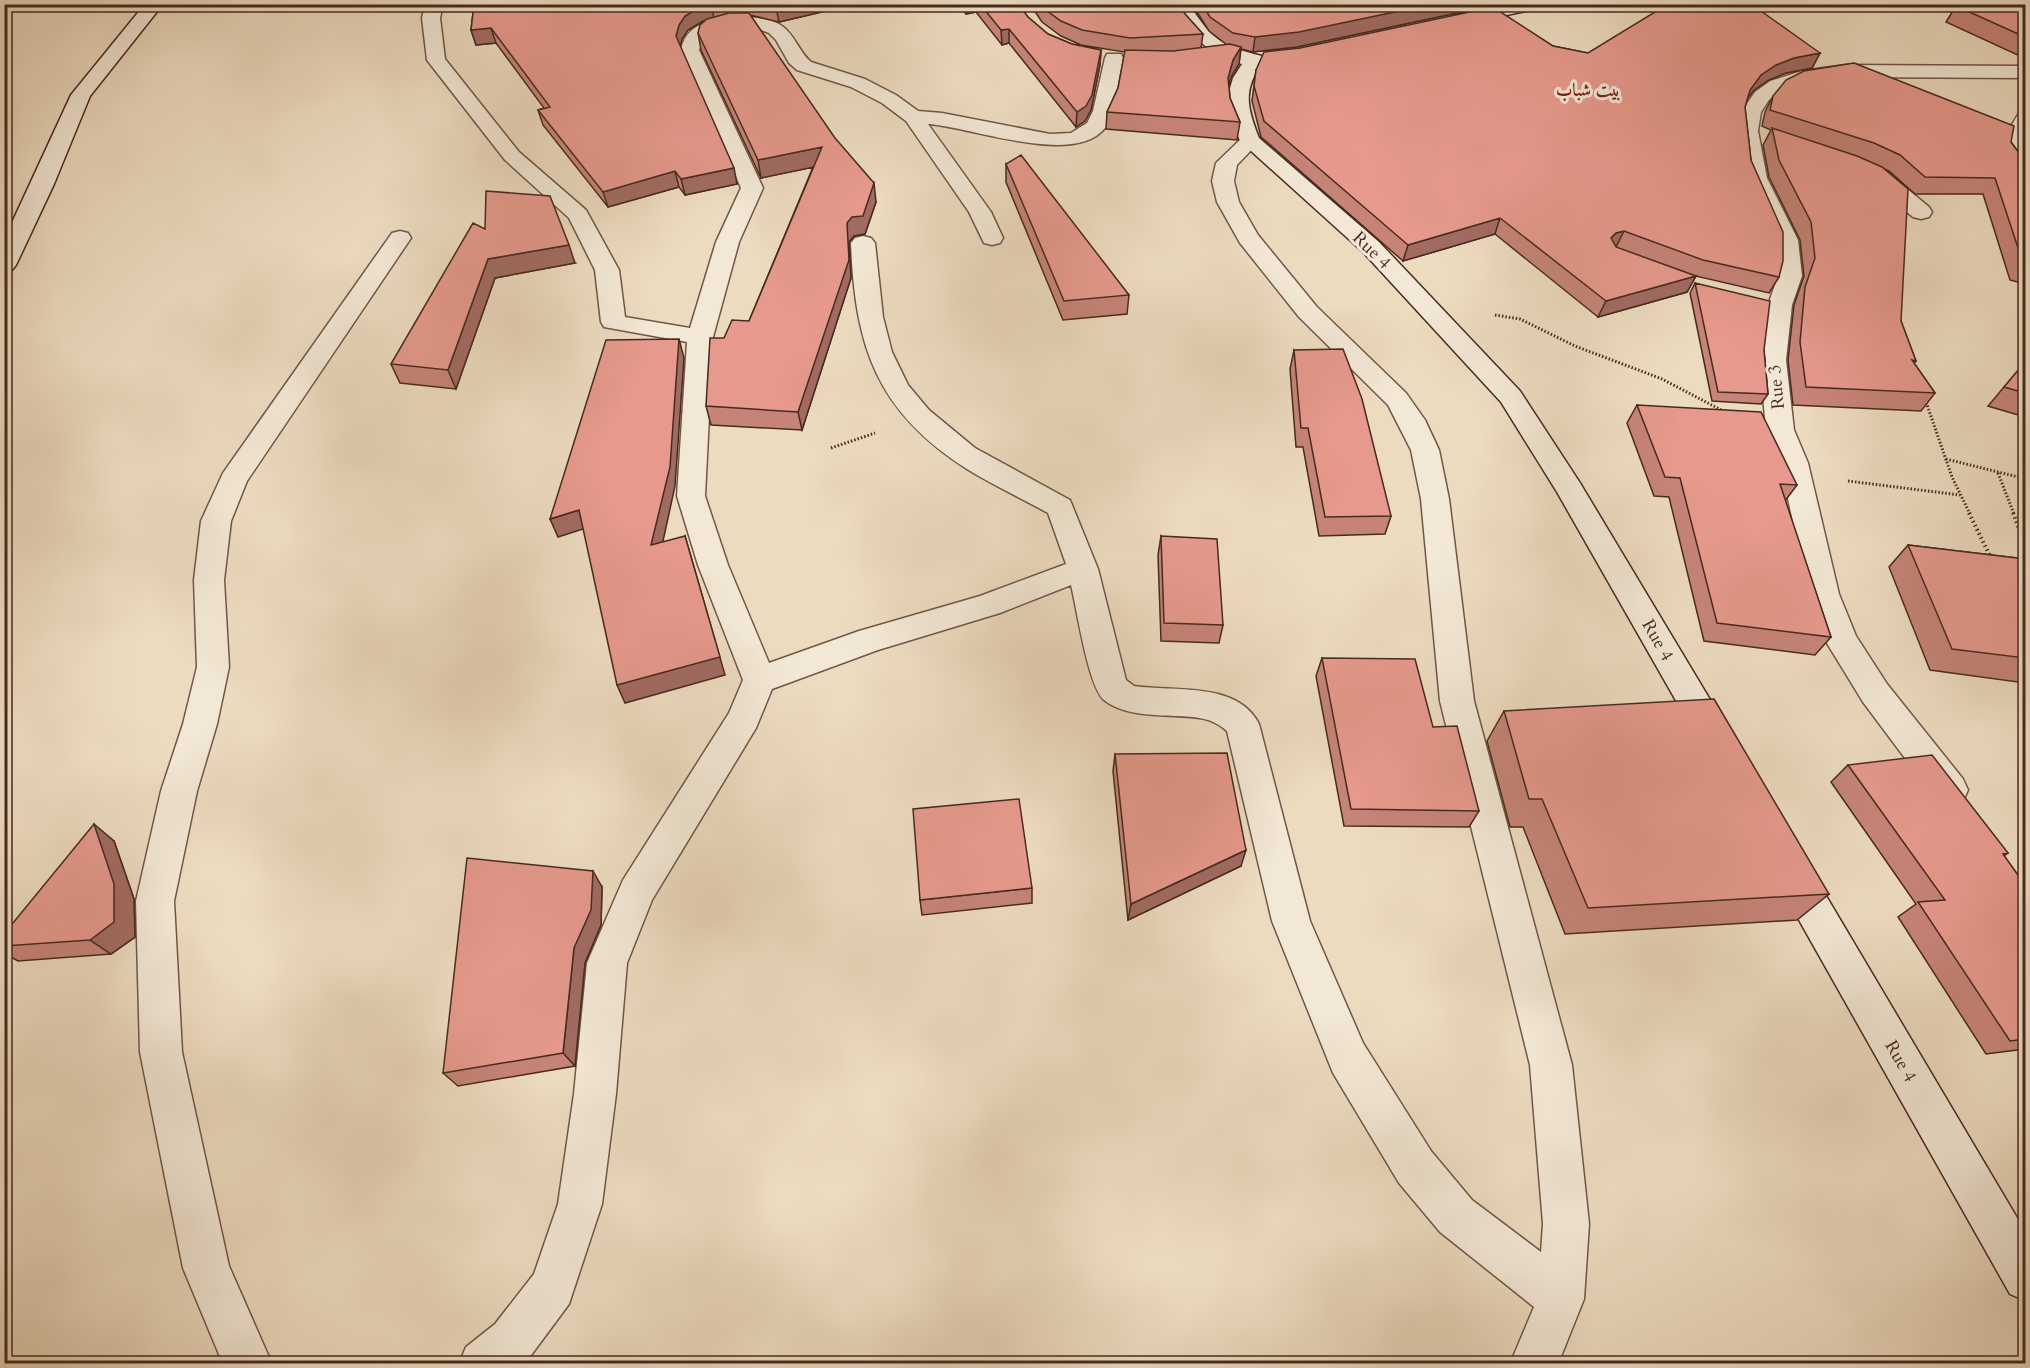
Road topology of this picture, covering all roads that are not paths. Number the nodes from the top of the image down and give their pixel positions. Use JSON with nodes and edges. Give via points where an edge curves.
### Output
{"nodes":[{"id":1,"x":154,"y":4,"type":"edge"},
{"id":2,"x":434,"y":4,"type":"edge"},
{"id":3,"x":1180,"y":4,"type":"edge"},
{"id":4,"x":1536,"y":4,"type":"edge"},
{"id":5,"x":1440,"y":24,"type":"edge"},
{"id":6,"x":1114,"y":58,"type":"edge"},
{"id":7,"x":1197,"y":58,"type":"edge"},
{"id":8,"x":1249,"y":58,"type":"junction"},
{"id":9,"x":2025,"y":72,"type":"edge"},
{"id":10,"x":913,"y":117,"type":"junction"},
{"id":11,"x":2025,"y":117,"type":"edge"},
{"id":12,"x":1250,"y":141,"type":"junction"},
{"id":13,"x":1855,"y":166,"type":"edge"},
{"id":14,"x":2025,"y":176,"type":"edge"},
{"id":15,"x":1921,"y":212,"type":"dead end"},
{"id":16,"x":400,"y":238,"type":"dead end"},
{"id":17,"x":992,"y":238,"type":"dead end"},
{"id":18,"x":863,"y":243,"type":"edge"},
{"id":19,"x":4,"y":265,"type":"edge"},
{"id":20,"x":700,"y":337,"type":"junction"},
{"id":21,"x":1083,"y":569,"type":"junction"},
{"id":22,"x":759,"y":680,"type":"junction"},
{"id":23,"x":1730,"y":765,"type":"edge"},
{"id":24,"x":1964,"y":809,"type":"edge"},
{"id":25,"x":1778,"y":847,"type":"edge"},
{"id":26,"x":2025,"y":1278,"type":"edge"},
{"id":27,"x":1561,"y":1299,"type":"junction"},
{"id":28,"x":248,"y":1364,"type":"edge"},
{"id":29,"x":483,"y":1364,"type":"edge"},
{"id":30,"x":1534,"y":1364,"type":"edge"}],
"edges":[{"from":1,"to":19,"type":"street","via":[[81,95]]},
{"from":2,"to":20,"type":"street","via":[[431,18],[436,60],[512,156],[578,215],[607,270],[613,322]]},
{"from":3,"to":8,"type":"street","via":[[1200,37]]},
{"from":4,"to":5,"type":"street"},
{"from":6,"to":10,"type":"street","via":[[1096,126],[1076,139],[1050,140]]},
{"from":7,"to":8,"type":"street"},
{"from":8,"to":12,"type":"street","name":"Rue 4","via":[[1238,95],[1240,115]]},
{"from":9,"to":24,"type":"street","name":"Rue 3","via":[[1845,71],[1802,77],[1777,85],[1762,96],[1751,112],[1759,135],[1756,178],[1787,240],[1790,276],[1770,303],[1780,430],[1794,463],[1827,603],[1840,640],[1875,693]]},
{"from":10,"to":17,"type":"street","via":[[980,212]]},
{"from":10,"to":20,"type":"street","via":[[858,83],[804,66],[784,37],[759,22],[703,30],[693,39],[690,50],[752,188],[740,209],[715,278]]},
{"from":11,"to":14,"type":"street","via":[[2012,157]]},
{"from":12,"to":23,"type":"street","name":"Rue 4","via":[[1371,248],[1510,397],[1570,490]]},
{"from":12,"to":27,"type":"street","via":[[1227,163],[1223,181],[1228,202],[1248,238],[1308,312],[1397,399],[1425,450],[1435,498],[1457,701],[1551,1065],[1566,1224]]},
{"from":13,"to":15,"type":"street","via":[[1880,178]]},
{"from":16,"to":28,"type":"street","via":[[232,480],[216,521],[209,580],[213,667],[179,790],[155,901],[161,1052],[206,1268]]},
{"from":18,"to":21,"type":"street","via":[[865,291],[875,337],[895,387],[946,440],[975,461],[1060,507]]},
{"from":20,"to":22,"type":"street","via":[[692,496],[713,565]]},
{"from":21,"to":22,"type":"street","via":[[989,605],[870,640]]},
{"from":21,"to":27,"type":"street","via":[[1114,690],[1155,703],[1210,705],[1242,724],[1291,921],[1348,1058],[1415,1167],[1456,1216]]},
{"from":22,"to":29,"type":"street","via":[[744,718],[636,892],[607,963],[580,1204],[553,1288],[512,1341]]},
{"from":25,"to":26,"type":"street","name":"Rue 4"},
{"from":27,"to":30,"type":"street"}]}
